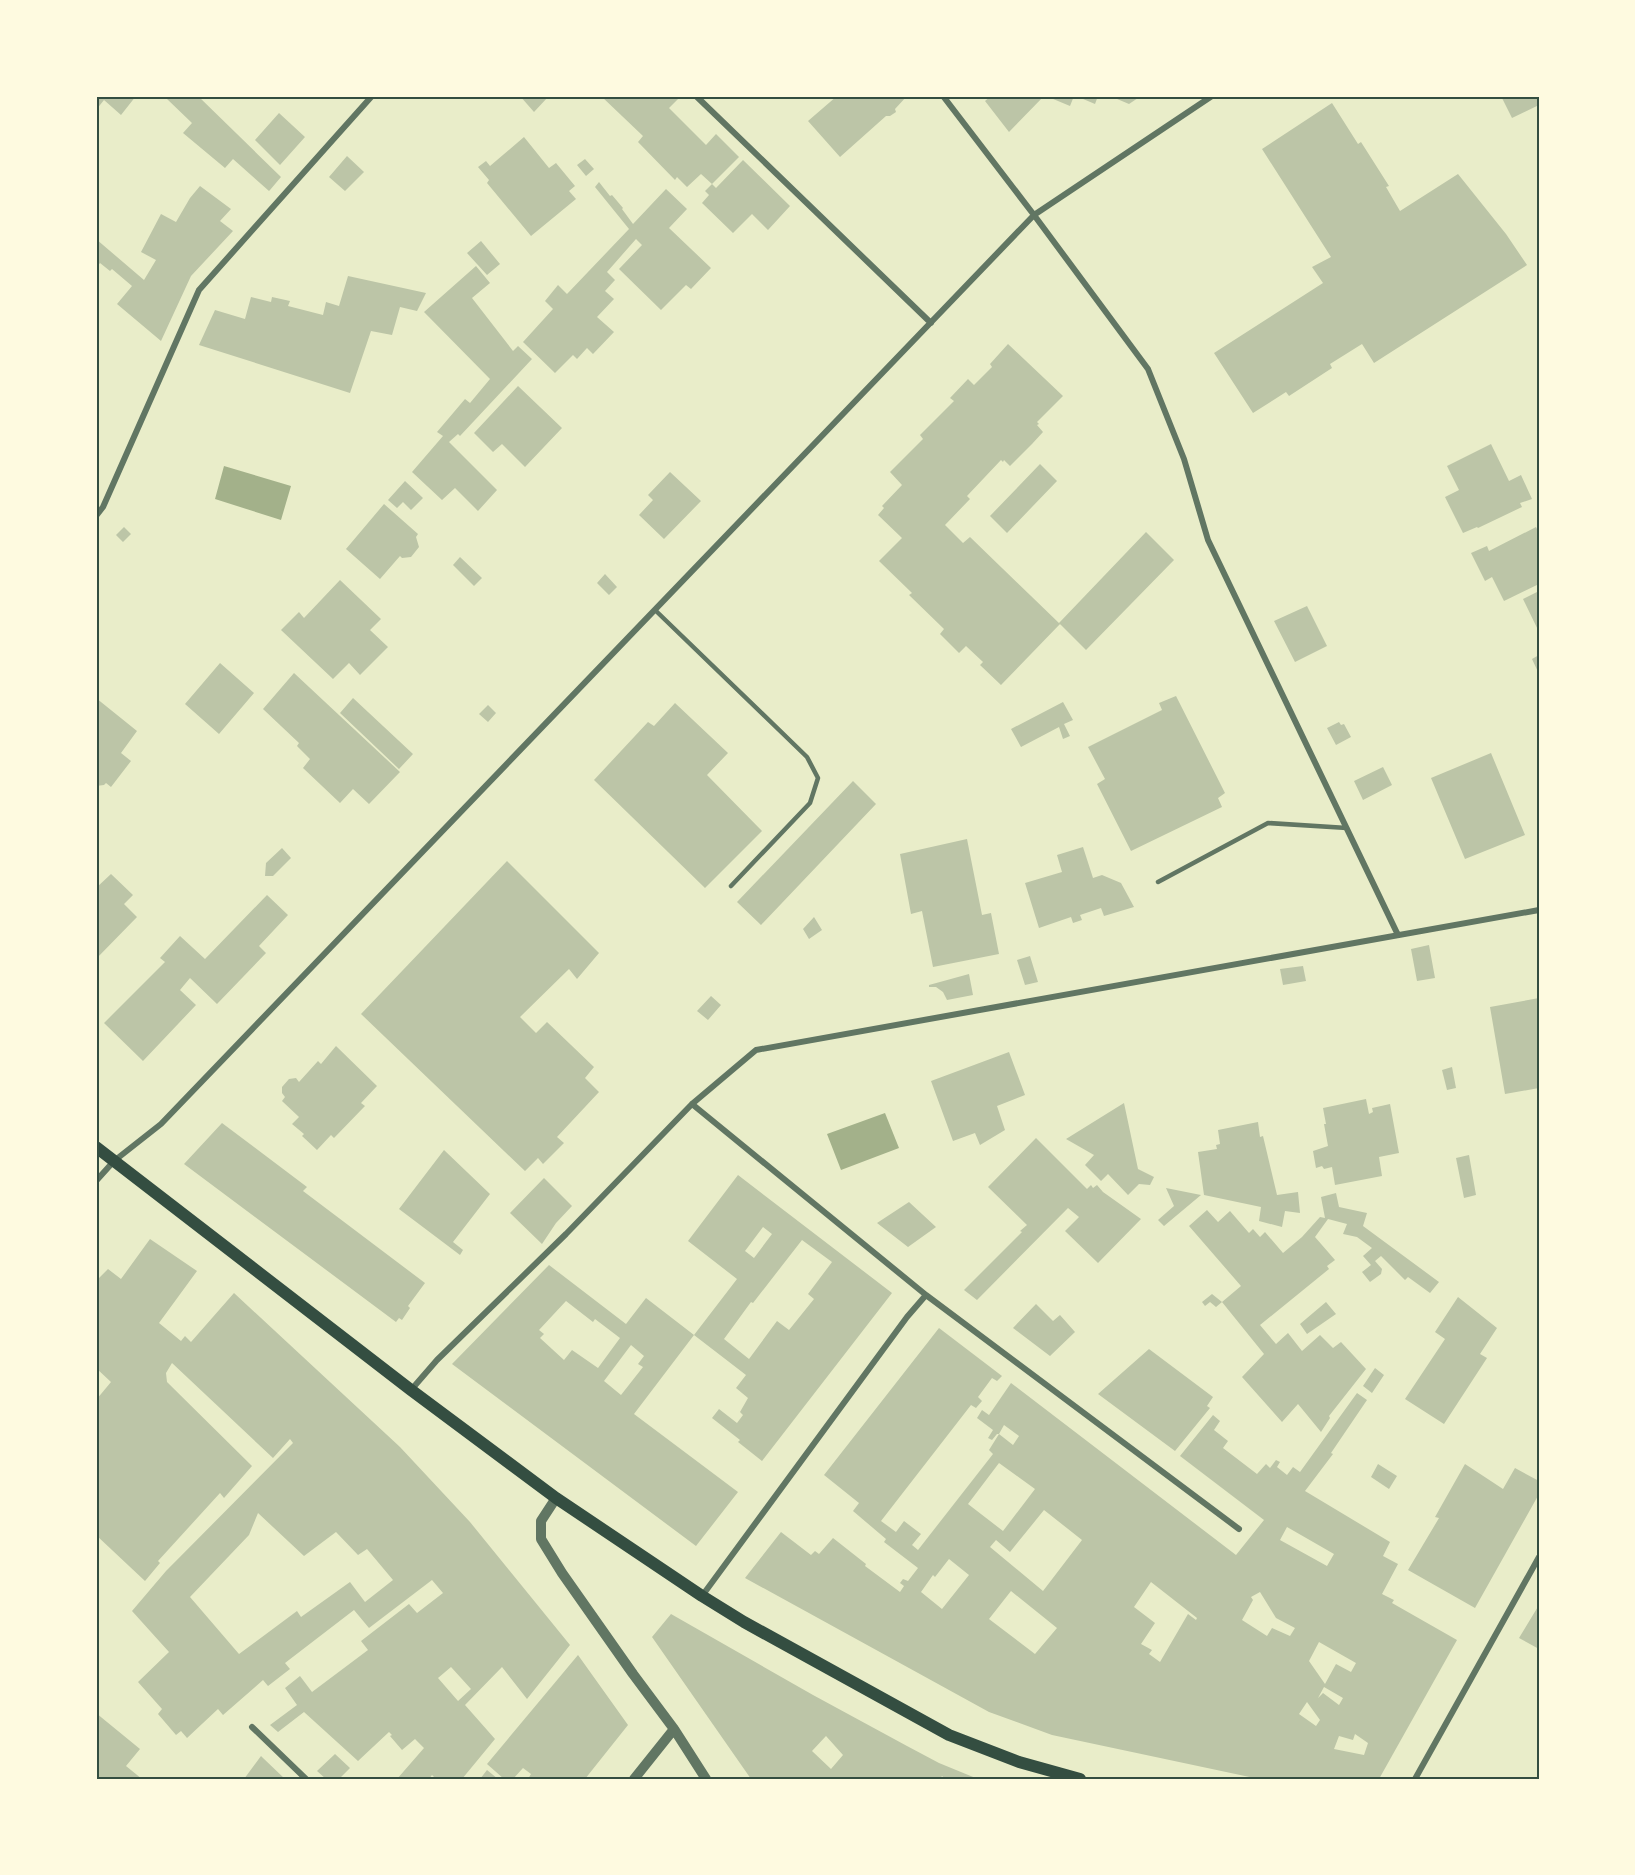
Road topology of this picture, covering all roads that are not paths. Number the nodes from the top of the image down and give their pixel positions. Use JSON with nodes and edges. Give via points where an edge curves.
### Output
{"nodes":[{"id":1,"x":372,"y":96,"type":"edge"},
{"id":2,"x":696,"y":96,"type":"edge"},
{"id":3,"x":943,"y":96,"type":"edge"},
{"id":4,"x":1212,"y":96,"type":"edge"},
{"id":5,"x":1034,"y":215,"type":"junction"},
{"id":6,"x":931,"y":322,"type":"junction"},
{"id":7,"x":96,"y":516,"type":"edge"},
{"id":8,"x":655,"y":610,"type":"junction"},
{"id":9,"x":1347,"y":828,"type":"junction"},
{"id":10,"x":1158,"y":882,"type":"dead end"},
{"id":11,"x":731,"y":886,"type":"dead end"},
{"id":12,"x":1539,"y":910,"type":"edge"},
{"id":13,"x":1398,"y":935,"type":"junction"},
{"id":14,"x":692,"y":1104,"type":"junction"},
{"id":15,"x":96,"y":1147,"type":"edge"},
{"id":16,"x":114,"y":1161,"type":"junction"},
{"id":17,"x":96,"y":1181,"type":"edge"},
{"id":18,"x":926,"y":1295,"type":"junction"},
{"id":19,"x":411,"y":1390,"type":"junction"},
{"id":20,"x":556,"y":1498,"type":"junction"},
{"id":21,"x":1239,"y":1529,"type":"dead end"},
{"id":22,"x":1539,"y":1557,"type":"edge"},
{"id":23,"x":702,"y":1596,"type":"junction"},
{"id":24,"x":252,"y":1727,"type":"dead end"},
{"id":25,"x":674,"y":1729,"type":"junction"},
{"id":26,"x":306,"y":1779,"type":"edge"},
{"id":27,"x":634,"y":1779,"type":"edge"},
{"id":28,"x":706,"y":1779,"type":"edge"},
{"id":29,"x":1080,"y":1779,"type":"edge"},
{"id":30,"x":1415,"y":1779,"type":"edge"}],
"edges":[{"from":1,"to":7,"type":"street","via":[[199,290]]},
{"from":2,"to":6,"type":"street"},
{"from":3,"to":5,"type":"street"},
{"from":4,"to":5,"type":"street"},
{"from":5,"to":6,"type":"street"},
{"from":5,"to":9,"type":"street","via":[[1148,369],[1184,459],[1208,540]]},
{"from":6,"to":8,"type":"street"},
{"from":8,"to":11,"type":"lane","via":[[807,757],[818,778],[810,803]]},
{"from":8,"to":16,"type":"street","via":[[161,1124]]},
{"from":9,"to":10,"type":"lane","via":[[1269,824]]},
{"from":9,"to":13,"type":"street"},
{"from":12,"to":13,"type":"street"},
{"from":13,"to":14,"type":"street","via":[[756,1050]]},
{"from":14,"to":18,"type":"street"},
{"from":14,"to":19,"type":"street","via":[[436,1360]]},
{"from":15,"to":16,"type":"main road"},
{"from":16,"to":17,"type":"street"},
{"from":16,"to":19,"type":"main road"},
{"from":18,"to":21,"type":"street"},
{"from":18,"to":23,"type":"street"},
{"from":19,"to":20,"type":"main road"},
{"from":20,"to":23,"type":"main road"},
{"from":20,"to":25,"type":"street","via":[[541,1521],[541,1539]]},
{"from":22,"to":30,"type":"street"},
{"from":23,"to":29,"type":"main road","via":[[949,1735],[1019,1762]]},
{"from":24,"to":26,"type":"street"},
{"from":25,"to":27,"type":"street"},
{"from":25,"to":28,"type":"street"}]}
